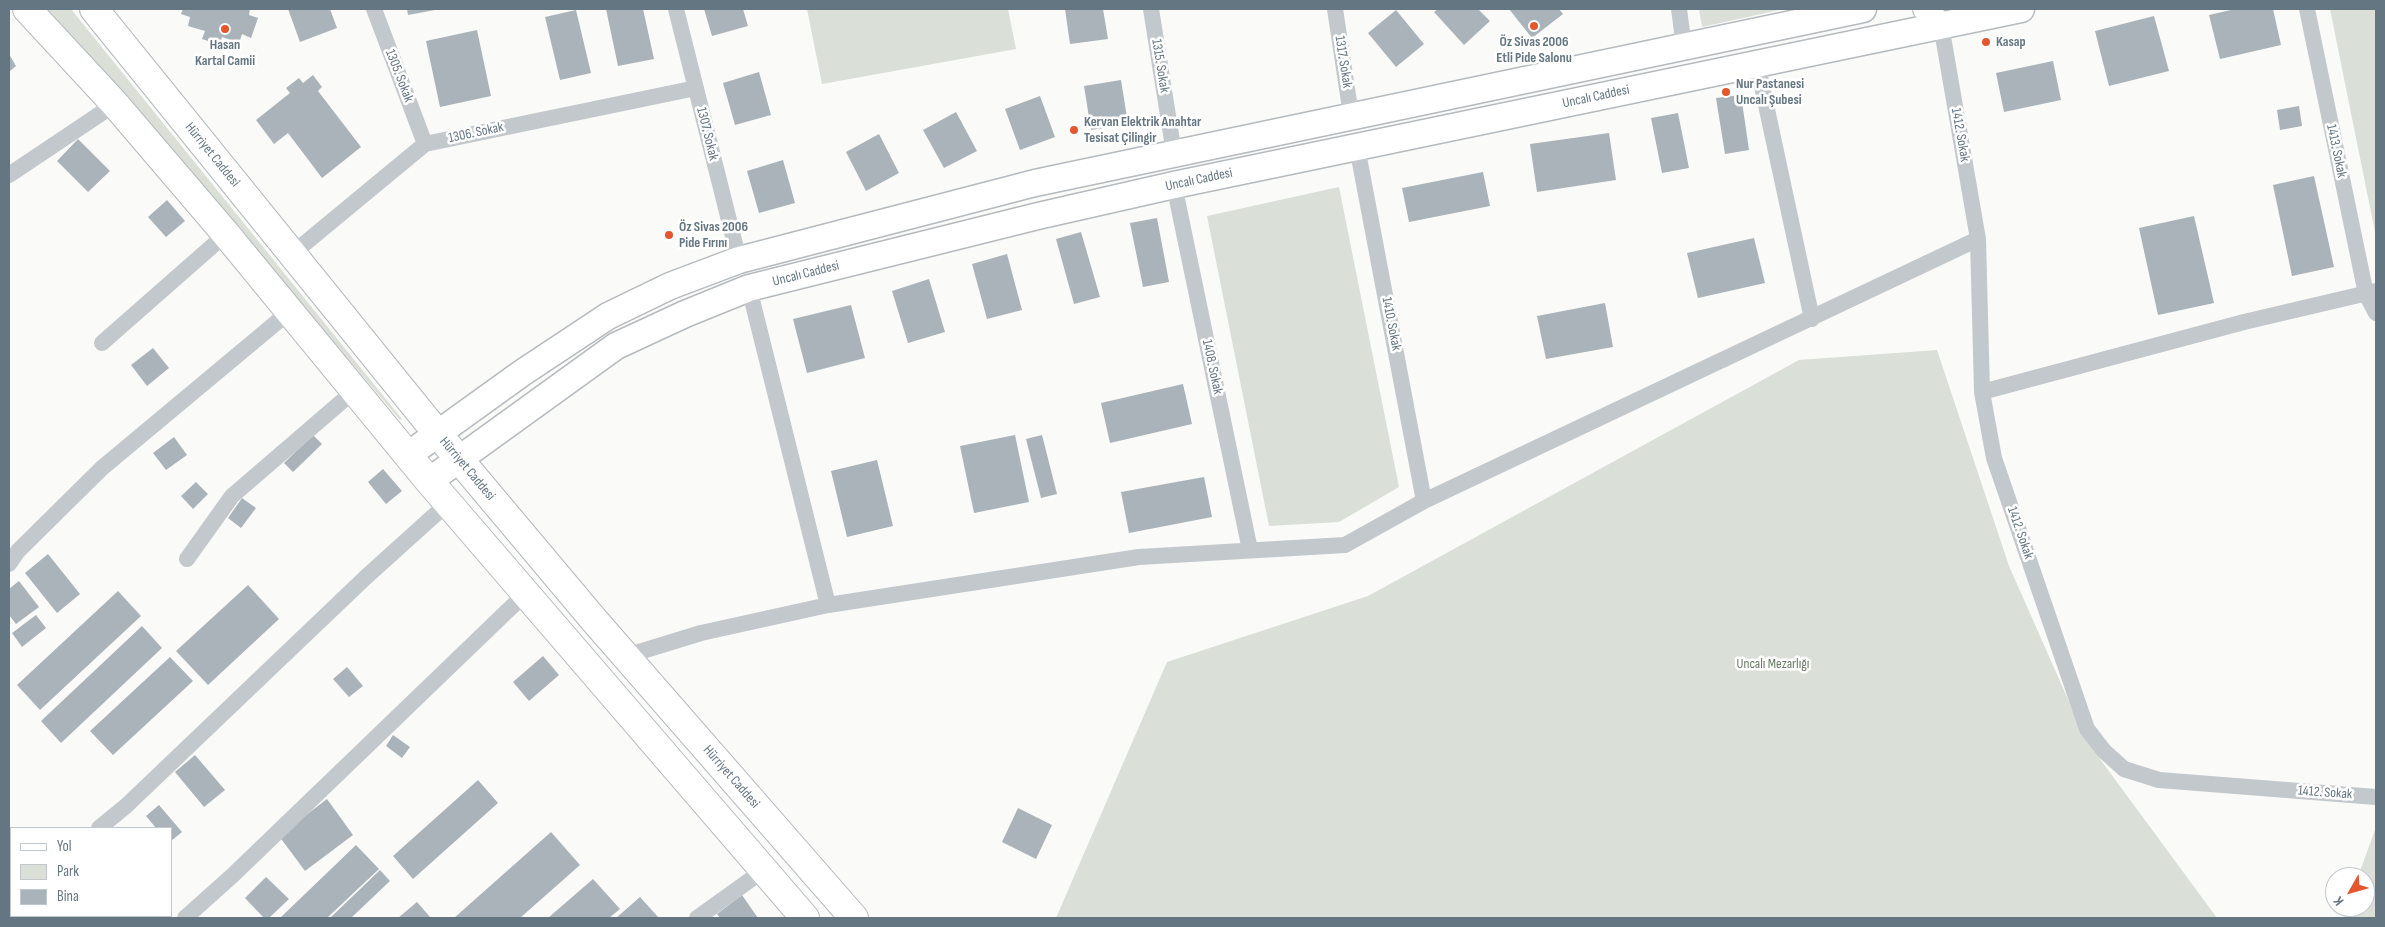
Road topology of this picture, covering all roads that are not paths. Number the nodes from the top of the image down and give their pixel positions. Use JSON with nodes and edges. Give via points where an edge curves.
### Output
{"nodes":[{"id":1,"x":27,"y":9,"type":"edge"},
{"id":2,"x":94,"y":9,"type":"edge"},
{"id":3,"x":374,"y":9,"type":"edge"},
{"id":4,"x":676,"y":9,"type":"edge"},
{"id":5,"x":1151,"y":9,"type":"edge"},
{"id":6,"x":1335,"y":9,"type":"edge"},
{"id":7,"x":1679,"y":9,"type":"edge"},
{"id":8,"x":1863,"y":9,"type":"edge"},
{"id":9,"x":2021,"y":9,"type":"edge"},
{"id":10,"x":2307,"y":9,"type":"edge"},
{"id":11,"x":1936,"y":14,"type":"edge"},
{"id":12,"x":1684,"y":47,"type":"junction"},
{"id":13,"x":1757,"y":63,"type":"junction"},
{"id":14,"x":696,"y":88,"type":"junction"},
{"id":15,"x":114,"y":104,"type":"junction"},
{"id":16,"x":1351,"y":115,"type":"junction"},
{"id":17,"x":425,"y":144,"type":"junction"},
{"id":18,"x":1358,"y":147,"type":"junction"},
{"id":19,"x":1174,"y":153,"type":"junction"},
{"id":20,"x":9,"y":175,"type":"edge"},
{"id":21,"x":1174,"y":185,"type":"junction"},
{"id":22,"x":226,"y":234,"type":"junction"},
{"id":23,"x":1978,"y":239,"type":"junction"},
{"id":24,"x":292,"y":254,"type":"junction"},
{"id":25,"x":739,"y":260,"type":"junction"},
{"id":26,"x":749,"y":288,"type":"junction"},
{"id":27,"x":2371,"y":292,"type":"edge"},
{"id":28,"x":289,"y":312,"type":"junction"},
{"id":29,"x":2376,"y":313,"type":"edge"},
{"id":30,"x":1812,"y":319,"type":"junction"},
{"id":31,"x":102,"y":343,"type":"dead end"},
{"id":32,"x":354,"y":391,"type":"junction"},
{"id":33,"x":1982,"y":392,"type":"junction"},
{"id":34,"x":437,"y":433,"type":"junction"},
{"id":35,"x":408,"y":455,"type":"junction"},
{"id":36,"x":458,"y":458,"type":"junction"},
{"id":37,"x":429,"y":480,"type":"junction"},
{"id":38,"x":1424,"y":501,"type":"junction"},
{"id":39,"x":448,"y":503,"type":"junction"},
{"id":40,"x":1250,"y":550,"type":"junction"},
{"id":41,"x":187,"y":559,"type":"dead end"},
{"id":42,"x":9,"y":564,"type":"edge"},
{"id":43,"x":526,"y":593,"type":"junction"},
{"id":44,"x":828,"y":605,"type":"junction"},
{"id":45,"x":626,"y":656,"type":"junction"},
{"id":46,"x":2376,"y":796,"type":"edge"},
{"id":47,"x":100,"y":827,"type":"edge"},
{"id":48,"x":764,"y":870,"type":"junction"},
{"id":49,"x":185,"y":918,"type":"edge"},
{"id":50,"x":696,"y":918,"type":"edge"},
{"id":51,"x":806,"y":918,"type":"edge"},
{"id":52,"x":854,"y":918,"type":"edge"}],
"edges":[{"from":1,"to":15,"type":"highway"},
{"from":2,"to":24,"type":"highway","name":"Hürriyet Caddesi"},
{"from":3,"to":17,"type":"street","name":"1305. Sokak"},
{"from":4,"to":14,"type":"street","name":"1307. Sokak"},
{"from":5,"to":19,"type":"street","name":"1315. Sokak"},
{"from":6,"to":16,"type":"street","name":"1317. Sokak"},
{"from":7,"to":12,"type":"street"},
{"from":8,"to":12,"type":"main road"},
{"from":9,"to":11,"type":"main road","name":"Uncalı Caddesi"},
{"from":10,"to":27,"type":"street","name":"1413. Sokak"},
{"from":11,"to":13,"type":"main road","name":"Uncalı Caddesi"},
{"from":11,"to":23,"type":"street","name":"1412. Sokak"},
{"from":12,"to":16,"type":"main road"},
{"from":13,"to":18,"type":"main road","name":"Uncalı Caddesi"},
{"from":13,"to":30,"type":"street"},
{"from":14,"to":17,"type":"street","name":"1306. Sokak"},
{"from":14,"to":25,"type":"street","name":"1307. Sokak"},
{"from":15,"to":20,"type":"street"},
{"from":15,"to":22,"type":"highway"},
{"from":16,"to":19,"type":"main road"},
{"from":17,"to":24,"type":"street","name":"1306. Sokak"},
{"from":18,"to":21,"type":"main road","name":"Uncalı Caddesi"},
{"from":18,"to":38,"type":"street","name":"1410. Sokak"},
{"from":19,"to":25,"type":"main road","via":[[1035,183]]},
{"from":21,"to":26,"type":"main road","name":"Uncalı Caddesi"},
{"from":21,"to":40,"type":"street","name":"1408. Sokak"},
{"from":22,"to":28,"type":"highway"},
{"from":22,"to":31,"type":"street"},
{"from":23,"to":30,"type":"street"},
{"from":23,"to":33,"type":"street","name":"1412. Sokak"},
{"from":24,"to":34,"type":"highway","name":"Hürriyet Caddesi"},
{"from":25,"to":34,"type":"main road","via":[[670,286],[608,316]]},
{"from":26,"to":36,"type":"main road","name":"Uncalı Caddesi","via":[[616,346]]},
{"from":26,"to":44,"type":"street"},
{"from":27,"to":29,"type":"street","name":"1413. Sokak"},
{"from":27,"to":33,"type":"street","via":[[2244,322]]},
{"from":28,"to":32,"type":"highway"},
{"from":28,"to":42,"type":"street","via":[[102,468],[18,551]]},
{"from":30,"to":38,"type":"street"},
{"from":32,"to":35,"type":"highway"},
{"from":32,"to":41,"type":"street","via":[[232,496]]},
{"from":33,"to":46,"type":"street","name":"1412. Sokak","via":[[1994,458],[2087,729],[2104,752],[2124,769],[2159,780]]},
{"from":34,"to":35,"type":"main road"},
{"from":34,"to":36,"type":"highway","name":"Hürriyet Caddesi"},
{"from":35,"to":37,"type":"highway"},
{"from":36,"to":37,"type":"main road","name":"Uncalı Caddesi"},
{"from":36,"to":45,"type":"highway","name":"Hürriyet Caddesi"},
{"from":37,"to":39,"type":"highway"},
{"from":38,"to":40,"type":"street","via":[[1346,545]]},
{"from":39,"to":43,"type":"highway"},
{"from":39,"to":47,"type":"street"},
{"from":40,"to":44,"type":"street","via":[[1139,557]]},
{"from":43,"to":48,"type":"highway"},
{"from":43,"to":49,"type":"street"},
{"from":44,"to":45,"type":"street","via":[[701,633]]},
{"from":45,"to":52,"type":"highway","name":"Hürriyet Caddesi"},
{"from":48,"to":50,"type":"street"},
{"from":48,"to":51,"type":"highway"}]}
